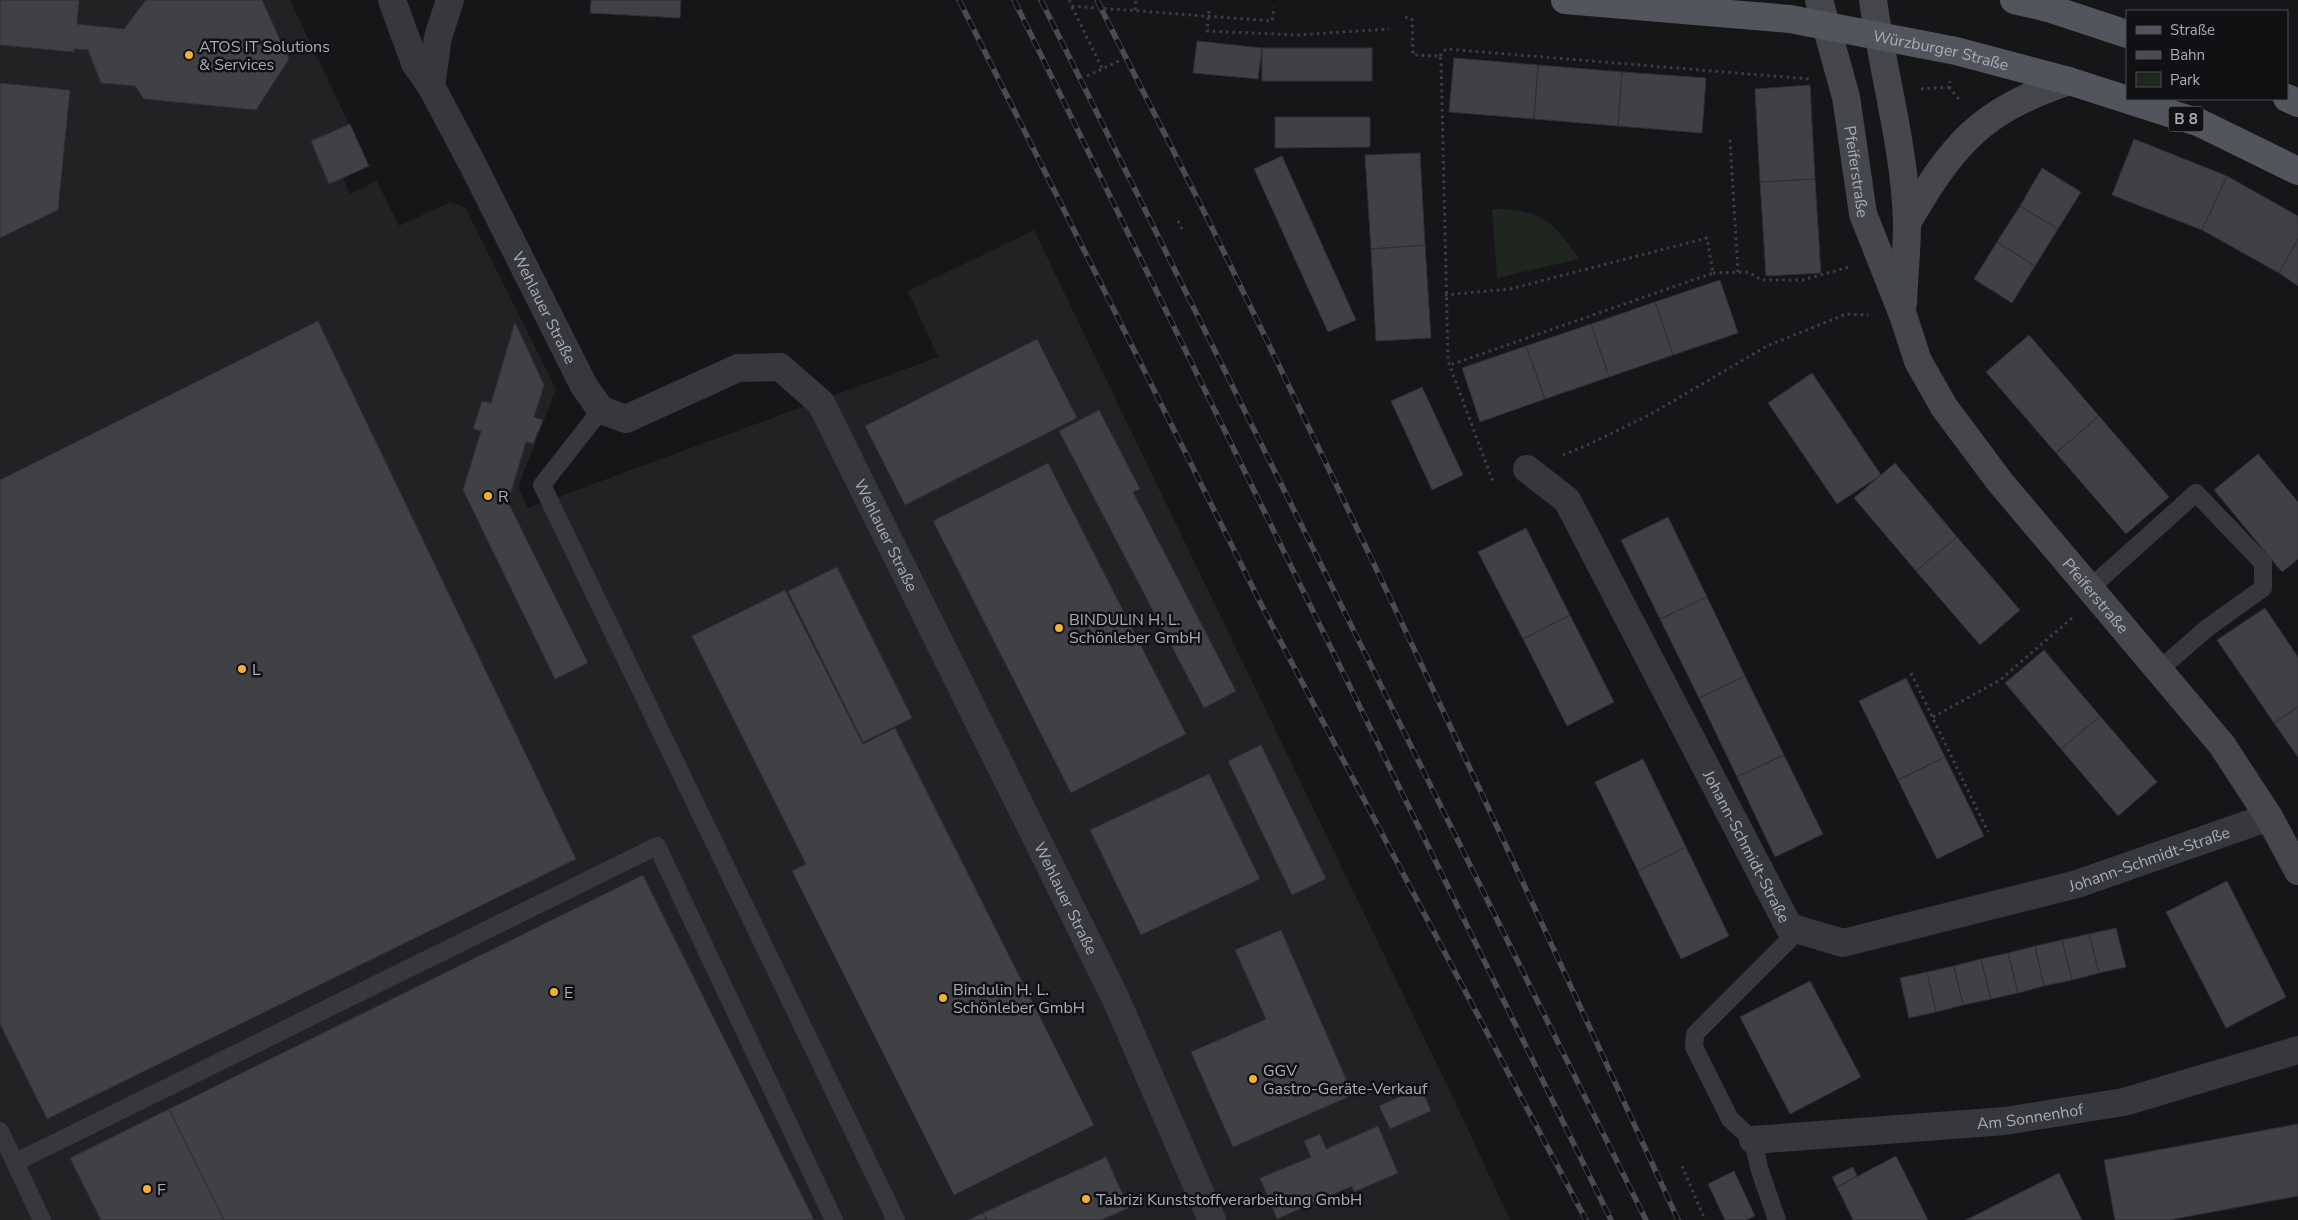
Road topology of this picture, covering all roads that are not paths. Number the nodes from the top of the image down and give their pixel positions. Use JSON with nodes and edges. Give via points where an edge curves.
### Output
{"nodes":[{"id":1,"x":392,"y":0,"type":"edge"},
{"id":2,"x":450,"y":0,"type":"edge"},
{"id":3,"x":1565,"y":0,"type":"edge"},
{"id":4,"x":1873,"y":0,"type":"edge"},
{"id":5,"x":2014,"y":0,"type":"edge"},
{"id":6,"x":1823,"y":12,"type":"edge"},
{"id":7,"x":1878,"y":34,"type":"junction"},
{"id":8,"x":2126,"y":34,"type":"edge"},
{"id":9,"x":2069,"y":81,"type":"junction"},
{"id":10,"x":431,"y":86,"type":"junction"},
{"id":11,"x":2126,"y":99,"type":"edge"},
{"id":12,"x":2128,"y":100,"type":"edge"},
{"id":13,"x":2298,"y":172,"type":"edge"},
{"id":14,"x":1907,"y":223,"type":"junction"},
{"id":15,"x":1903,"y":315,"type":"junction"},
{"id":16,"x":600,"y":410,"type":"junction"},
{"id":17,"x":1527,"y":469,"type":"road end"},
{"id":18,"x":2093,"y":592,"type":"junction"},
{"id":19,"x":2159,"y":670,"type":"junction"},
{"id":20,"x":2269,"y":817,"type":"junction"},
{"id":21,"x":2298,"y":871,"type":"edge"},
{"id":22,"x":1799,"y":930,"type":"junction"},
{"id":23,"x":2298,"y":1050,"type":"edge"},
{"id":24,"x":0,"y":1131,"type":"edge"},
{"id":25,"x":1753,"y":1140,"type":"junction"},
{"id":26,"x":16,"y":1162,"type":"junction"},
{"id":27,"x":42,"y":1220,"type":"edge"},
{"id":28,"x":834,"y":1220,"type":"edge"},
{"id":29,"x":896,"y":1220,"type":"edge"},
{"id":30,"x":1212,"y":1220,"type":"edge"},
{"id":31,"x":1777,"y":1220,"type":"edge"}],
"edges":[{"from":1,"to":10,"type":"street","name":"Wehlauer Straße","via":[[415,63]]},
{"from":2,"to":10,"type":"street","via":[[438,37]]},
{"from":3,"to":6,"type":"main road","name":"Würzburger Straße","number":"B 8","via":[[1790,19]]},
{"from":4,"to":7,"type":"street","name":"Pfeiferstraße"},
{"from":5,"to":8,"type":"main road"},
{"from":6,"to":7,"type":"main road","name":"Würzburger Straße","number":"B 8"},
{"from":6,"to":15,"type":"street","name":"Pfeiferstraße","via":[[1846,97],[1863,214]]},
{"from":7,"to":9,"type":"main road","name":"Würzburger Straße","number":"B 8","via":[[1956,50]]},
{"from":7,"to":14,"type":"street","name":"Pfeiferstraße","via":[[1893,109]]},
{"from":9,"to":11,"type":"main road","name":"Würzburger Straße","number":"B 8"},
{"from":9,"to":14,"type":"street","via":[[2011,104],[1979,125],[1932,180]]},
{"from":10,"to":16,"type":"street","name":"Wehlauer Straße","via":[[584,386]]},
{"from":12,"to":13,"type":"main road","name":"Würzburger Straße","number":"B 8","via":[[2200,123]]},
{"from":14,"to":15,"type":"street","name":"Pfeiferstraße"},
{"from":15,"to":18,"type":"street","name":"Pfeiferstraße","via":[[1918,361],[1944,407],[2000,482]]},
{"from":16,"to":29,"type":"lane","via":[[542,485]]},
{"from":16,"to":30,"type":"street","name":"Wehlauer Straße","via":[[626,419],[738,368],[780,367],[821,403],[1115,997]]},
{"from":17,"to":22,"type":"street","name":"Johann-Schmidt-Straße","via":[[1567,500],[1789,927]]},
{"from":18,"to":19,"type":"street","name":"Pfeiferstraße"},
{"from":18,"to":19,"type":"lane","via":[[2196,493],[2263,563],[2263,588],[2206,629]]},
{"from":19,"to":20,"type":"street","name":"Pfeiferstraße","via":[[2222,745]]},
{"from":20,"to":21,"type":"street","name":"Pfeiferstraße"},
{"from":20,"to":22,"type":"street","name":"Johann-Schmidt-Straße","via":[[2077,884],[1843,943]]},
{"from":22,"to":25,"type":"lane","via":[[1695,1034],[1694,1048],[1730,1119]]},
{"from":23,"to":25,"type":"street","name":"Am Sonnenhof","via":[[2124,1102],[2005,1121]]},
{"from":24,"to":26,"type":"lane"},
{"from":25,"to":31,"type":"lane"},
{"from":26,"to":27,"type":"lane"},
{"from":26,"to":28,"type":"lane","via":[[657,846]]}]}
